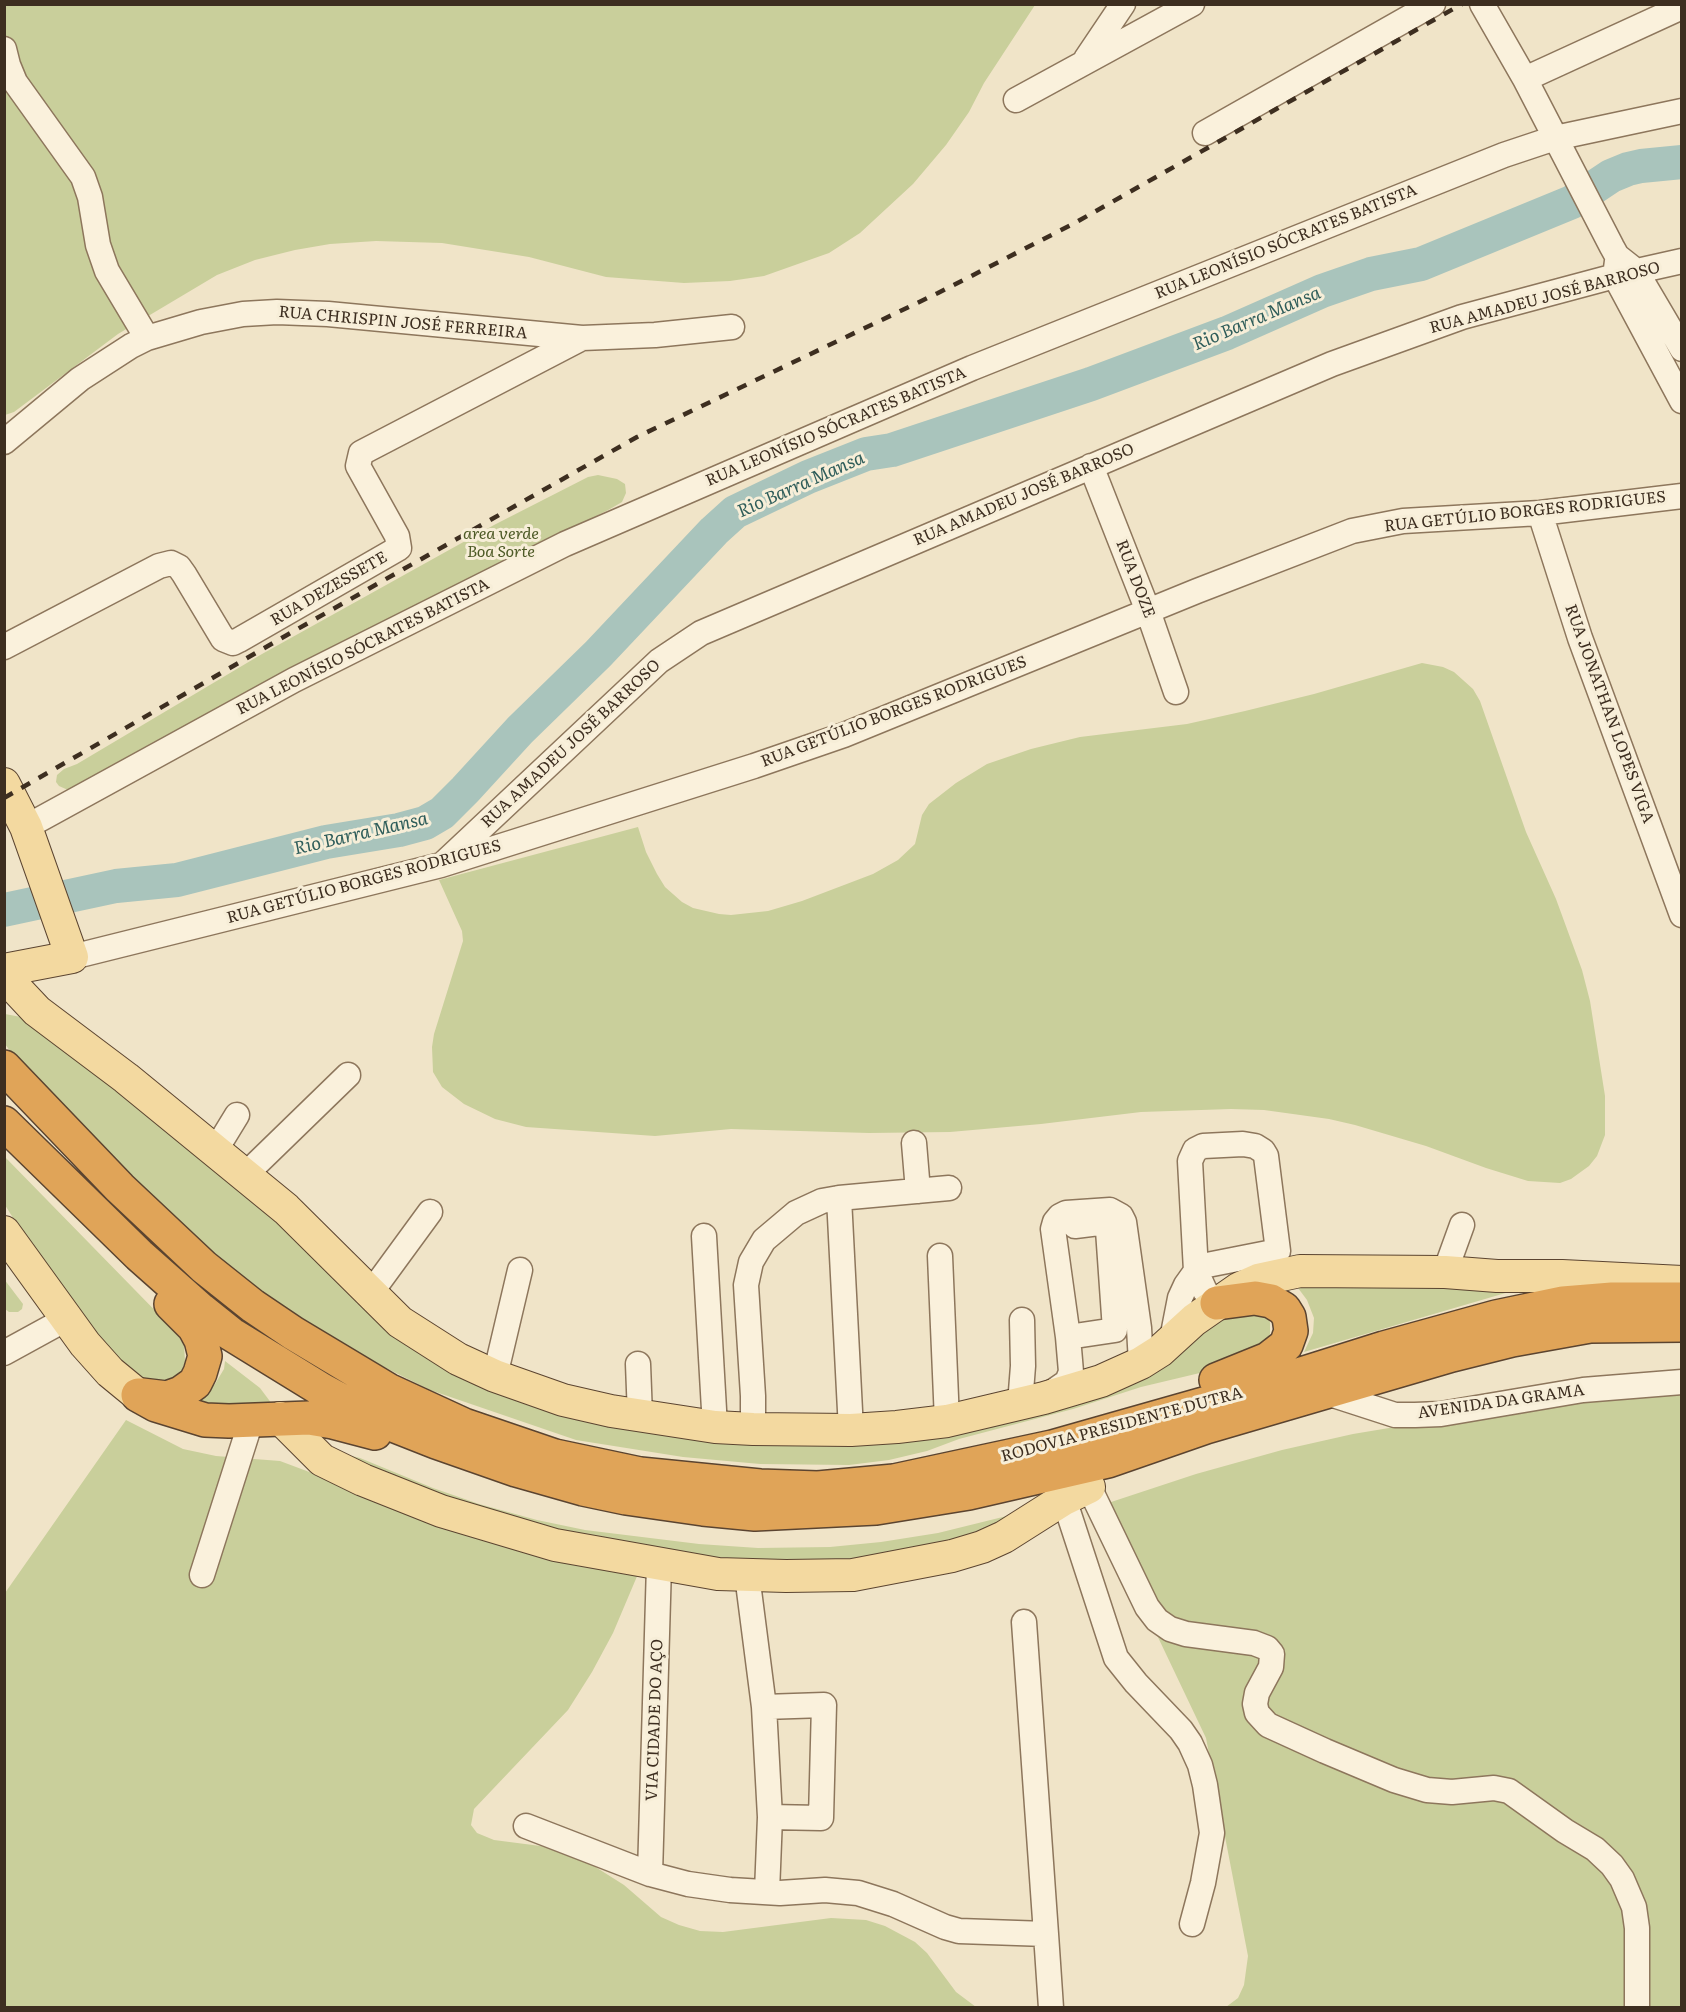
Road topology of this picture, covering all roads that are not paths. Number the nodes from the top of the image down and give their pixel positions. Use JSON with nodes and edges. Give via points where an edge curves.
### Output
{"nodes":[{"id":1,"x":1123,"y":4,"type":"edge"},
{"id":2,"x":1192,"y":4,"type":"edge"},
{"id":3,"x":1433,"y":4,"type":"edge"},
{"id":4,"x":1482,"y":4,"type":"edge"},
{"id":5,"x":1682,"y":7,"type":"edge"},
{"id":6,"x":4,"y":49,"type":"edge"},
{"id":7,"x":1085,"y":61,"type":"junction"},
{"id":8,"x":1525,"y":79,"type":"junction"},
{"id":9,"x":1016,"y":100,"type":"dead end"},
{"id":10,"x":1682,"y":111,"type":"edge"},
{"id":11,"x":1205,"y":133,"type":"dead end"},
{"id":12,"x":1555,"y":138,"type":"junction"},
{"id":13,"x":1682,"y":261,"type":"edge"},
{"id":14,"x":1620,"y":262,"type":"junction"},
{"id":15,"x":732,"y":327,"type":"dead end"},
{"id":16,"x":526,"y":332,"type":"junction"},
{"id":17,"x":147,"y":338,"type":"junction"},
{"id":18,"x":582,"y":338,"type":"junction"},
{"id":19,"x":1682,"y":350,"type":"edge"},
{"id":20,"x":533,"y":364,"type":"junction"},
{"id":21,"x":1682,"y":401,"type":"edge"},
{"id":22,"x":4,"y":442,"type":"edge"},
{"id":23,"x":1090,"y":466,"type":"junction"},
{"id":24,"x":1682,"y":496,"type":"edge"},
{"id":25,"x":1540,"y":513,"type":"junction"},
{"id":26,"x":1148,"y":611,"type":"junction"},
{"id":27,"x":4,"y":647,"type":"edge"},
{"id":28,"x":1176,"y":692,"type":"dead end"},
{"id":29,"x":4,"y":784,"type":"edge"},
{"id":30,"x":26,"y":826,"type":"junction"},
{"id":31,"x":441,"y":865,"type":"junction"},
{"id":32,"x":1682,"y":915,"type":"edge"},
{"id":33,"x":67,"y":943,"type":"junction"},
{"id":34,"x":4,"y":970,"type":"edge"},
{"id":35,"x":4,"y":976,"type":"edge"},
{"id":36,"x":4,"y":1067,"type":"edge"},
{"id":37,"x":348,"y":1075,"type":"dead end"},
{"id":38,"x":237,"y":1115,"type":"dead end"},
{"id":39,"x":4,"y":1124,"type":"edge"},
{"id":40,"x":4,"y":1142,"type":"edge"},
{"id":41,"x":914,"y":1143,"type":"dead end"},
{"id":42,"x":215,"y":1151,"type":"junction"},
{"id":43,"x":244,"y":1176,"type":"junction"},
{"id":44,"x":949,"y":1188,"type":"dead end"},
{"id":45,"x":918,"y":1191,"type":"junction"},
{"id":46,"x":839,"y":1198,"type":"junction"},
{"id":47,"x":430,"y":1212,"type":"dead end"},
{"id":48,"x":1462,"y":1224,"type":"dead end"},
{"id":49,"x":4,"y":1232,"type":"edge"},
{"id":50,"x":704,"y":1236,"type":"dead end"},
{"id":51,"x":940,"y":1256,"type":"dead end"},
{"id":52,"x":1289,"y":1261,"type":"junction"},
{"id":53,"x":1197,"y":1269,"type":"junction"},
{"id":54,"x":520,"y":1270,"type":"dead end"},
{"id":55,"x":1445,"y":1272,"type":"junction"},
{"id":56,"x":1682,"y":1282,"type":"edge"},
{"id":57,"x":370,"y":1294,"type":"junction"},
{"id":58,"x":1061,"y":1294,"type":"junction"},
{"id":59,"x":1682,"y":1299,"type":"edge"},
{"id":60,"x":1217,"y":1303,"type":"junction"},
{"id":61,"x":66,"y":1319,"type":"junction"},
{"id":62,"x":1022,"y":1320,"type":"dead end"},
{"id":63,"x":1682,"y":1325,"type":"edge"},
{"id":64,"x":1140,"y":1328,"type":"junction"},
{"id":65,"x":1115,"y":1330,"type":"junction"},
{"id":66,"x":1068,"y":1337,"type":"junction"},
{"id":67,"x":1172,"y":1339,"type":"junction"},
{"id":68,"x":4,"y":1353,"type":"edge"},
{"id":69,"x":1141,"y":1363,"type":"junction"},
{"id":70,"x":638,"y":1364,"type":"dead end"},
{"id":71,"x":495,"y":1376,"type":"junction"},
{"id":72,"x":1682,"y":1382,"type":"edge"},
{"id":73,"x":1324,"y":1392,"type":"junction"},
{"id":74,"x":138,"y":1395,"type":"junction"},
{"id":75,"x":1032,"y":1401,"type":"junction"},
{"id":76,"x":424,"y":1408,"type":"junction"},
{"id":77,"x":640,"y":1416,"type":"junction"},
{"id":78,"x":266,"y":1420,"type":"junction"},
{"id":79,"x":947,"y":1421,"type":"junction"},
{"id":80,"x":715,"y":1427,"type":"junction"},
{"id":81,"x":1206,"y":1427,"type":"junction"},
{"id":82,"x":753,"y":1430,"type":"junction"},
{"id":83,"x":851,"y":1430,"type":"junction"},
{"id":84,"x":1076,"y":1493,"type":"junction"},
{"id":85,"x":703,"y":1509,"type":"junction"},
{"id":86,"x":659,"y":1565,"type":"junction"},
{"id":87,"x":202,"y":1575,"type":"dead end"},
{"id":88,"x":747,"y":1575,"type":"junction"},
{"id":89,"x":1024,"y":1622,"type":"dead end"},
{"id":90,"x":764,"y":1707,"type":"junction"},
{"id":91,"x":770,"y":1817,"type":"junction"},
{"id":92,"x":526,"y":1826,"type":"dead end"},
{"id":93,"x":650,"y":1874,"type":"junction"},
{"id":94,"x":767,"y":1892,"type":"junction"},
{"id":95,"x":1192,"y":1924,"type":"dead end"},
{"id":96,"x":1046,"y":1934,"type":"junction"},
{"id":97,"x":1051,"y":2007,"type":"edge"},
{"id":98,"x":1637,"y":2007,"type":"edge"}],
"edges":[{"from":1,"to":7,"type":"street"},
{"from":2,"to":7,"type":"street"},
{"from":3,"to":11,"type":"street"},
{"from":4,"to":8,"type":"street"},
{"from":5,"to":8,"type":"street"},
{"from":6,"to":17,"type":"street","via":[[15,82],[83,177],[107,271]]},
{"from":7,"to":9,"type":"street"},
{"from":8,"to":12,"type":"street"},
{"from":10,"to":12,"type":"street","name":"RUA LEONÍSIO SÓCRATES BATISTA"},
{"from":12,"to":14,"type":"street"},
{"from":12,"to":30,"type":"street","name":"RUA LEONÍSIO SÓCRATES BATISTA","via":[[1493,159],[972,368],[565,544],[294,680]]},
{"from":13,"to":14,"type":"street","name":"RUA AMADEU JOSÉ BARROSO"},
{"from":14,"to":19,"type":"street"},
{"from":14,"to":21,"type":"street"},
{"from":14,"to":23,"type":"street","name":"RUA AMADEU JOSÉ BARROSO","via":[[1332,364]]},
{"from":15,"to":18,"type":"street","name":"RUA CHRISPIN JOSÉ FERREIRA"},
{"from":16,"to":17,"type":"street","name":"RUA CHRISPIN JOSÉ FERREIRA","via":[[277,312],[201,322]]},
{"from":16,"to":18,"type":"street","name":"RUA CHRISPIN JOSÉ FERREIRA"},
{"from":16,"to":20,"type":"street"},
{"from":17,"to":22,"type":"street","name":"RUA CHRISPIN JOSÉ FERREIRA","via":[[80,379]]},
{"from":18,"to":20,"type":"street","name":"RUA DEZESSETE"},
{"from":20,"to":27,"type":"street","name":"RUA DEZESSETE","via":[[361,453],[358,466],[397,536],[399,548],[239,640],[223,639],[184,574],[175,565],[165,564]]},
{"from":23,"to":26,"type":"street","name":"RUA DOZE"},
{"from":23,"to":31,"type":"street","name":"RUA AMADEU JOSÉ BARROSO","via":[[701,633],[659,661]]},
{"from":24,"to":25,"type":"street","name":"RUA GETÚLIO BORGES RODRIGUES"},
{"from":25,"to":26,"type":"street","name":"RUA GETÚLIO BORGES RODRIGUES","via":[[1403,521],[1352,531]]},
{"from":25,"to":32,"type":"street","name":"RUA JONATHAN LOPES VIGA"},
{"from":26,"to":28,"type":"street","name":"RUA DOZE"},
{"from":26,"to":31,"type":"street","name":"RUA GETÚLIO BORGES RODRIGUES","via":[[844,735]]},
{"from":29,"to":30,"type":"main road"},
{"from":30,"to":33,"type":"main road"},
{"from":31,"to":33,"type":"street","name":"RUA GETÚLIO BORGES RODRIGUES"},
{"from":33,"to":34,"type":"main road"},
{"from":35,"to":42,"type":"main road","via":[[37,1011]]},
{"from":36,"to":76,"type":"highway","name":"RODOVIA PRESIDENTE DUTRA","via":[[120,1188],[212,1273],[293,1333]]},
{"from":37,"to":43,"type":"street"},
{"from":38,"to":42,"type":"street"},
{"from":39,"to":85,"type":"highway","name":"RODOVIA PRESIDENTE DUTRA","via":[[201,1310],[231,1334],[322,1390],[370,1416],[516,1470],[626,1498]]},
{"from":40,"to":74,"type":"highway","via":[[195,1327],[205,1356],[195,1383],[167,1398]]},
{"from":41,"to":45,"type":"street"},
{"from":42,"to":43,"type":"main road"},
{"from":43,"to":57,"type":"main road","via":[[286,1209]]},
{"from":44,"to":45,"type":"street"},
{"from":45,"to":46,"type":"street"},
{"from":46,"to":82,"type":"street","via":[[812,1205],[789,1217],[764,1240],[751,1262],[746,1292]]},
{"from":46,"to":83,"type":"street"},
{"from":47,"to":57,"type":"street"},
{"from":48,"to":55,"type":"street"},
{"from":49,"to":61,"type":"main road"},
{"from":50,"to":80,"type":"street"},
{"from":51,"to":79,"type":"street"},
{"from":52,"to":53,"type":"street"},
{"from":52,"to":53,"type":"street","via":[[1263,1151],[1243,1144],[1203,1146],[1195,1150],[1190,1161]]},
{"from":52,"to":55,"type":"main road"},
{"from":52,"to":60,"type":"main road"},
{"from":53,"to":60,"type":"street","via":[[1205,1290]]},
{"from":53,"to":67,"type":"street","via":[[1180,1298]]},
{"from":54,"to":71,"type":"street"},
{"from":55,"to":56,"type":"main road"},
{"from":57,"to":71,"type":"main road","via":[[400,1322],[430,1342]]},
{"from":58,"to":64,"type":"street","via":[[1055,1222],[1066,1213],[1110,1210],[1124,1222]]},
{"from":58,"to":65,"type":"street","via":[[1062,1228],[1103,1224],[1108,1230]]},
{"from":58,"to":66,"type":"street"},
{"from":59,"to":76,"type":"highway","name":"RODOVIA PRESIDENTE DUTRA","via":[[1602,1299],[1496,1317],[1052,1448],[894,1481],[818,1488],[640,1474],[555,1456]]},
{"from":60,"to":67,"type":"main road"},
{"from":60,"to":76,"type":"highway","via":[[1255,1298],[1278,1305],[1289,1317],[1291,1331],[1286,1345],[1268,1359],[1231,1375],[1123,1410],[1010,1444],[883,1469],[797,1474],[711,1467],[624,1455]]},
{"from":61,"to":68,"type":"street"},
{"from":61,"to":74,"type":"main road","via":[[110,1372]]},
{"from":62,"to":75,"type":"street","via":[[1023,1366]]},
{"from":63,"to":73,"type":"highway","name":"RODOVIA PRESIDENTE DUTRA","via":[[1590,1326],[1512,1340]]},
{"from":64,"to":65,"type":"street"},
{"from":64,"to":69,"type":"street"},
{"from":65,"to":66,"type":"street"},
{"from":66,"to":75,"type":"street","via":[[1069,1379]]},
{"from":67,"to":69,"type":"main road"},
{"from":69,"to":75,"type":"main road","via":[[1101,1381]]},
{"from":70,"to":77,"type":"street"},
{"from":71,"to":77,"type":"main road","via":[[563,1400]]},
{"from":72,"to":73,"type":"street","name":"AVENIDA DA GRAMA","via":[[1582,1390],[1415,1415],[1395,1415]]},
{"from":73,"to":81,"type":"highway","name":"RODOVIA PRESIDENTE DUTRA"},
{"from":74,"to":78,"type":"highway","via":[[156,1405],[205,1420]]},
{"from":75,"to":79,"type":"main road"},
{"from":77,"to":80,"type":"main road"},
{"from":78,"to":85,"type":"highway","via":[[309,1418],[363,1429],[512,1483],[603,1507]]},
{"from":78,"to":86,"type":"main road","via":[[322,1460],[431,1507],[555,1545]]},
{"from":78,"to":87,"type":"street"},
{"from":79,"to":83,"type":"main road"},
{"from":80,"to":82,"type":"main road"},
{"from":81,"to":84,"type":"highway","via":[[1176,1453],[1100,1478]]},
{"from":81,"to":85,"type":"highway","name":"RODOVIA PRESIDENTE DUTRA","via":[[1108,1461],[969,1493],[876,1508],[755,1514]]},
{"from":82,"to":83,"type":"main road"},
{"from":84,"to":88,"type":"main road","via":[[1004,1537],[952,1556],[853,1575]]},
{"from":84,"to":95,"type":"street","via":[[1116,1658],[1181,1730],[1200,1765],[1212,1833]]},
{"from":84,"to":98,"type":"street","via":[[1156,1620],[1186,1634],[1254,1643],[1272,1654],[1271,1667],[1255,1704],[1257,1713],[1269,1725],[1325,1752],[1427,1790],[1509,1791],[1595,1849],[1622,1879],[1634,1906]]},
{"from":86,"to":88,"type":"main road"},
{"from":86,"to":93,"type":"street","name":"VIA CIDADE DO AÇO"},
{"from":88,"to":90,"type":"street"},
{"from":89,"to":96,"type":"street"},
{"from":90,"to":91,"type":"street"},
{"from":90,"to":91,"type":"street","via":[[824,1705],[821,1818]]},
{"from":91,"to":94,"type":"street"},
{"from":92,"to":93,"type":"street"},
{"from":93,"to":94,"type":"street","via":[[706,1888]]},
{"from":94,"to":96,"type":"street","via":[[858,1893],[959,1931]]},
{"from":96,"to":97,"type":"street"}]}
